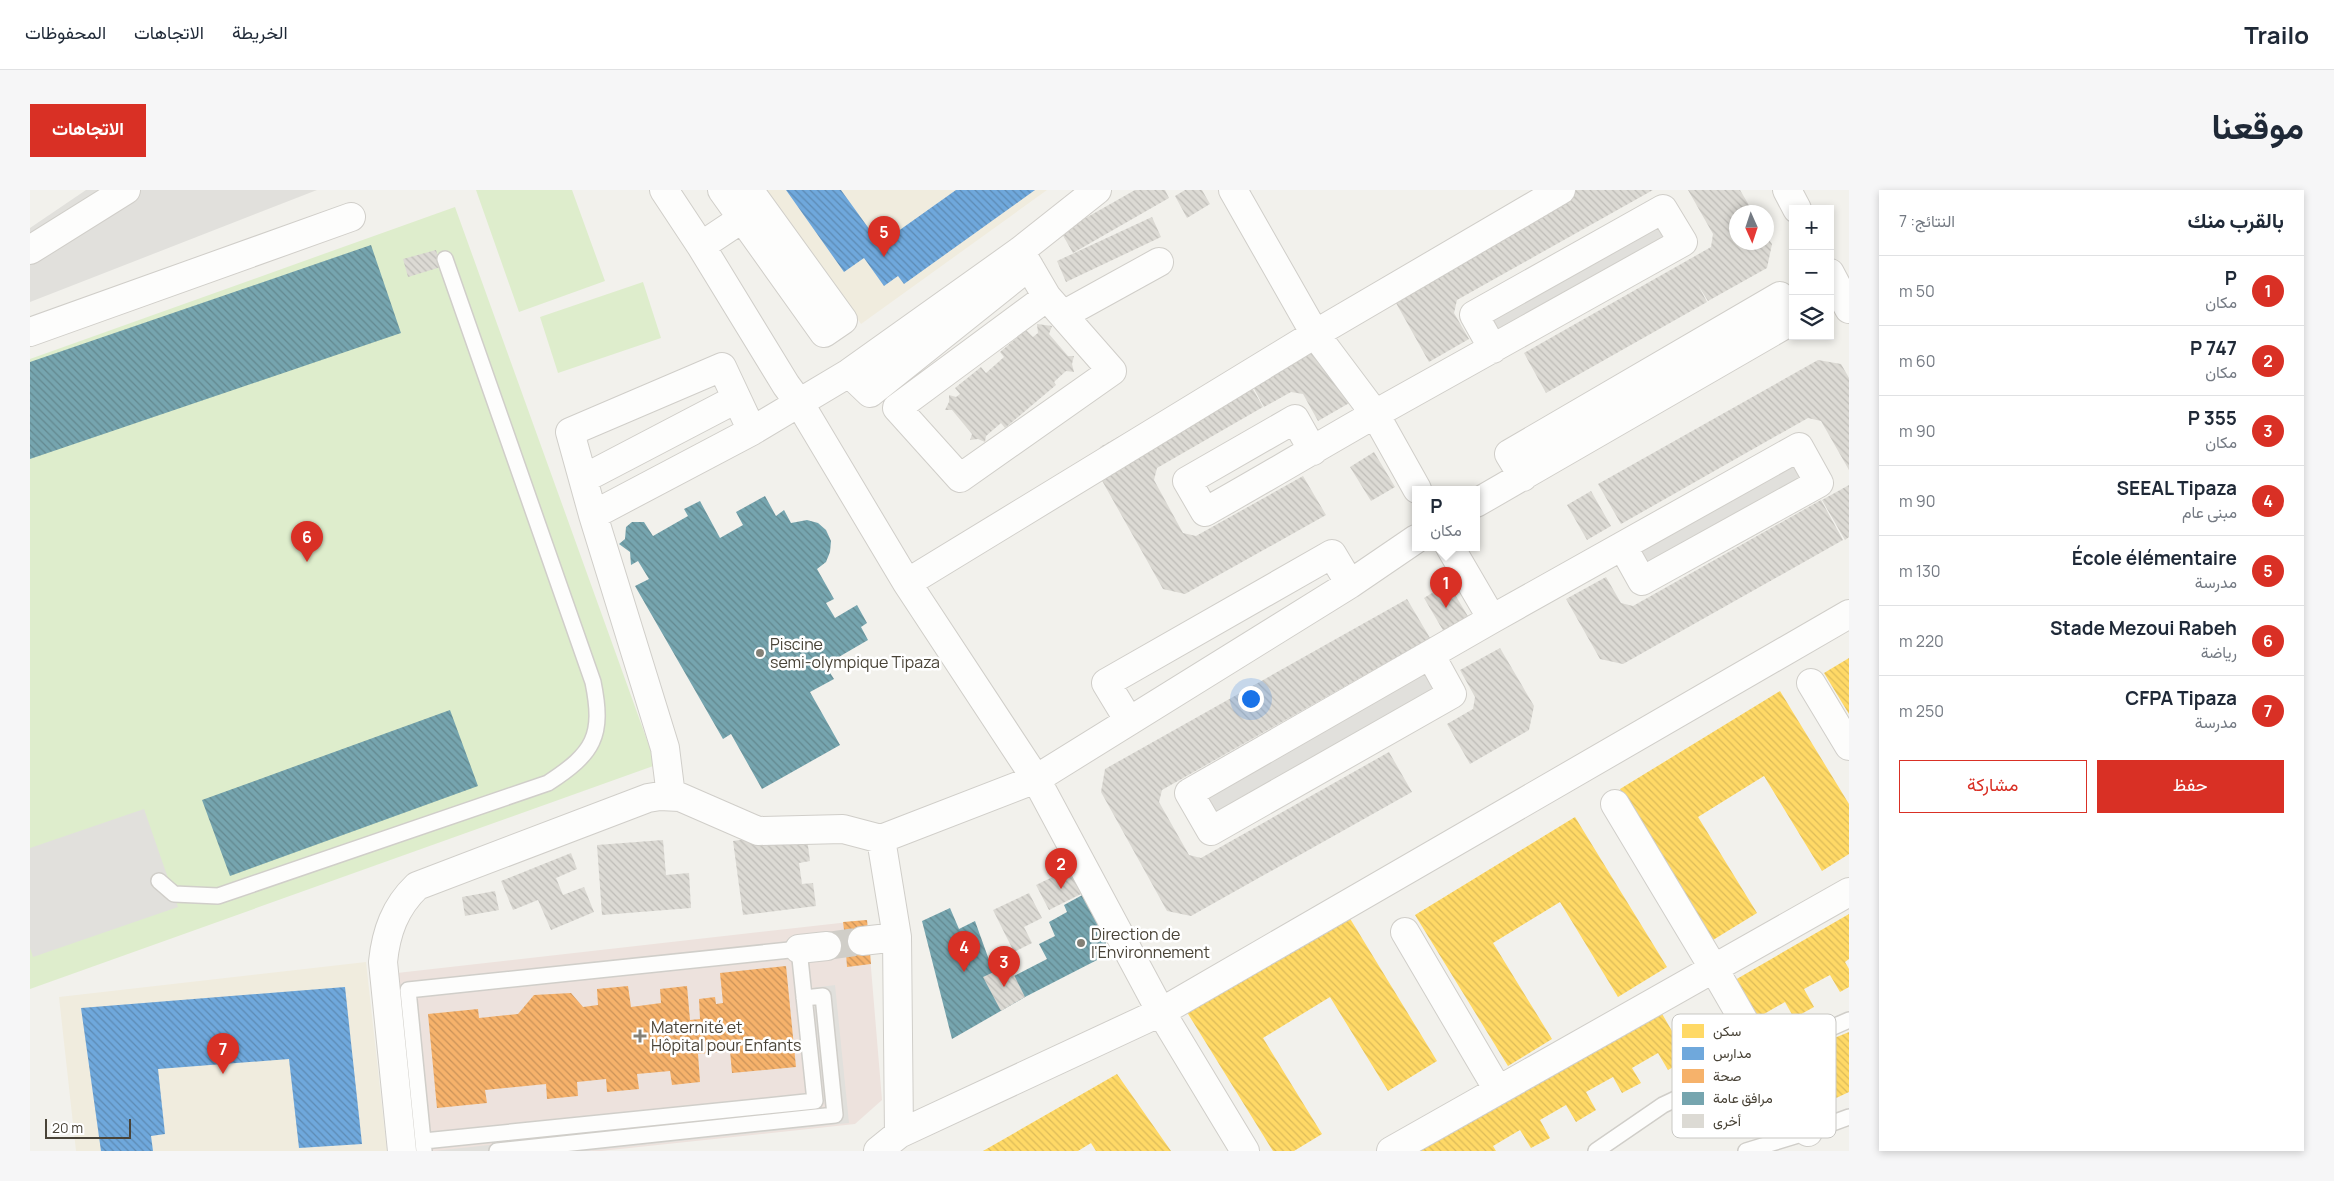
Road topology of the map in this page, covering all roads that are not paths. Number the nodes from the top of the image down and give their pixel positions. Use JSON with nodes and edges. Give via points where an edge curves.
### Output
{"nodes":[{"id":1,"x":126,"y":190,"type":"edge"},
{"id":2,"x":664,"y":190,"type":"edge"},
{"id":3,"x":722,"y":190,"type":"edge"},
{"id":4,"x":1096,"y":190,"type":"edge"},
{"id":5,"x":1233,"y":190,"type":"edge"},
{"id":6,"x":1561,"y":190,"type":"edge"},
{"id":7,"x":1787,"y":190,"type":"edge"},
{"id":8,"x":751,"y":205,"type":"edge"},
{"id":9,"x":1795,"y":205,"type":"edge"},
{"id":10,"x":351,"y":217,"type":"dead end"},
{"id":11,"x":701,"y":246,"type":"junction"},
{"id":12,"x":30,"y":250,"type":"edge"},
{"id":13,"x":1025,"y":258,"type":"junction"},
{"id":14,"x":445,"y":259,"type":"dead end"},
{"id":15,"x":1159,"y":262,"type":"dead end"},
{"id":16,"x":1055,"y":306,"type":"junction"},
{"id":17,"x":1789,"y":310,"type":"edge"},
{"id":18,"x":1789,"y":322,"type":"edge"},
{"id":19,"x":30,"y":332,"type":"edge"},
{"id":20,"x":1314,"y":334,"type":"junction"},
{"id":21,"x":1493,"y":349,"type":"junction"},
{"id":22,"x":736,"y":399,"type":"junction"},
{"id":23,"x":800,"y":404,"type":"junction"},
{"id":24,"x":1375,"y":414,"type":"junction"},
{"id":25,"x":752,"y":431,"type":"junction"},
{"id":26,"x":1313,"y":451,"type":"dead end"},
{"id":27,"x":1523,"y":477,"type":"junction"},
{"id":28,"x":583,"y":479,"type":"junction"},
{"id":29,"x":1415,"y":486,"type":"edge"},
{"id":30,"x":1480,"y":501,"type":"edge"},
{"id":31,"x":593,"y":514,"type":"junction"},
{"id":32,"x":1412,"y":542,"type":"edge"},
{"id":33,"x":1623,"y":547,"type":"junction"},
{"id":34,"x":1452,"y":551,"type":"edge"},
{"id":35,"x":907,"y":584,"type":"junction"},
{"id":36,"x":1350,"y":584,"type":"junction"},
{"id":37,"x":1849,"y":614,"type":"edge"},
{"id":38,"x":1492,"y":619,"type":"junction"},
{"id":39,"x":1430,"y":656,"type":"junction"},
{"id":40,"x":1811,"y":683,"type":"dead end"},
{"id":41,"x":1129,"y":721,"type":"junction"},
{"id":42,"x":1849,"y":746,"type":"edge"},
{"id":43,"x":1036,"y":779,"type":"junction"},
{"id":44,"x":671,"y":796,"type":"junction"},
{"id":45,"x":1615,"y":804,"type":"dead end"},
{"id":46,"x":881,"y":838,"type":"junction"},
{"id":47,"x":159,"y":881,"type":"dead end"},
{"id":48,"x":1849,"y":892,"type":"edge"},
{"id":49,"x":1405,"y":932,"type":"dead end"},
{"id":50,"x":897,"y":937,"type":"junction"},
{"id":51,"x":862,"y":941,"type":"tunnel mouth"},
{"id":52,"x":827,"y":946,"type":"tunnel mouth"},
{"id":53,"x":799,"y":949,"type":"junction"},
{"id":54,"x":1714,"y":968,"type":"junction"},
{"id":55,"x":804,"y":998,"type":"junction"},
{"id":56,"x":1161,"y":1012,"type":"junction"},
{"id":57,"x":1741,"y":1014,"type":"edge"},
{"id":58,"x":1849,"y":1020,"type":"edge"},
{"id":59,"x":1836,"y":1026,"type":"edge"},
{"id":60,"x":1498,"y":1090,"type":"junction"},
{"id":61,"x":1672,"y":1101,"type":"edge"},
{"id":62,"x":1849,"y":1117,"type":"edge"},
{"id":63,"x":1836,"y":1122,"type":"edge"},
{"id":64,"x":899,"y":1134,"type":"junction"},
{"id":65,"x":1788,"y":1138,"type":"edge"},
{"id":66,"x":417,"y":1148,"type":"edge"},
{"id":67,"x":497,"y":1151,"type":"edge"},
{"id":68,"x":878,"y":1151,"type":"edge"},
{"id":69,"x":1245,"y":1151,"type":"edge"},
{"id":70,"x":1391,"y":1151,"type":"edge"},
{"id":71,"x":1596,"y":1151,"type":"edge"},
{"id":72,"x":1746,"y":1151,"type":"edge"}],
"edges":[{"from":1,"to":12,"type":"street"},
{"from":2,"to":11,"type":"street"},
{"from":3,"to":8,"type":"street"},
{"from":4,"to":13,"type":"street"},
{"from":5,"to":20,"type":"street"},
{"from":6,"to":20,"type":"street"},
{"from":7,"to":9,"type":"street"},
{"from":8,"to":11,"type":"street"},
{"from":10,"to":19,"type":"street"},
{"from":11,"to":23,"type":"street","via":[[760,345]]},
{"from":13,"to":16,"type":"street"},
{"from":13,"to":23,"type":"street"},
{"from":14,"to":47,"type":"lane","via":[[592,682],[598,725],[593,741],[582,757],[548,783],[218,896],[174,894]]},
{"from":15,"to":16,"type":"street"},
{"from":16,"to":16,"type":"street","via":[[1112,371],[960,478],[897,408]]},
{"from":17,"to":27,"type":"street","via":[[1780,296],[1509,454]]},
{"from":18,"to":27,"type":"street"},
{"from":20,"to":24,"type":"street"},
{"from":20,"to":35,"type":"street"},
{"from":21,"to":21,"type":"street","via":[[1474,315],[1664,209],[1683,242]]},
{"from":21,"to":24,"type":"street"},
{"from":22,"to":25,"type":"street"},
{"from":22,"to":28,"type":"street"},
{"from":22,"to":28,"type":"street","via":[[722,367],[570,432]]},
{"from":23,"to":25,"type":"street"},
{"from":23,"to":35,"type":"street"},
{"from":24,"to":26,"type":"street"},
{"from":24,"to":29,"type":"street"},
{"from":25,"to":31,"type":"street"},
{"from":27,"to":30,"type":"street"},
{"from":28,"to":31,"type":"street"},
{"from":31,"to":44,"type":"street","via":[[665,748]]},
{"from":32,"to":36,"type":"street"},
{"from":33,"to":33,"type":"street","via":[[1799,448],[1819,483],[1642,581]]},
{"from":33,"to":38,"type":"street"},
{"from":34,"to":38,"type":"street"},
{"from":35,"to":43,"type":"street"},
{"from":36,"to":41,"type":"street"},
{"from":36,"to":41,"type":"street","via":[[1332,554],[1106,684]]},
{"from":37,"to":56,"type":"street"},
{"from":38,"to":39,"type":"street"},
{"from":39,"to":39,"type":"street","via":[[1452,694],[1211,831],[1189,793]]},
{"from":40,"to":42,"type":"street"},
{"from":41,"to":43,"type":"street"},
{"from":43,"to":46,"type":"street"},
{"from":43,"to":56,"type":"street"},
{"from":44,"to":46,"type":"street","via":[[758,830],[843,829]]},
{"from":44,"to":66,"type":"street","via":[[638,801],[417,886],[406,896],[392,922],[383,962]]},
{"from":45,"to":54,"type":"street"},
{"from":46,"to":50,"type":"street"},
{"from":48,"to":54,"type":"street"},
{"from":49,"to":60,"type":"street"},
{"from":50,"to":51,"type":"street"},
{"from":50,"to":64,"type":"street"},
{"from":52,"to":53,"type":"street"},
{"from":53,"to":55,"type":"lane"},
{"from":53,"to":66,"type":"lane","via":[[408,990]]},
{"from":54,"to":57,"type":"street"},
{"from":54,"to":60,"type":"street"},
{"from":55,"to":66,"type":"lane","via":[[815,1100]]},
{"from":55,"to":67,"type":"lane","via":[[823,996],[835,1115]]},
{"from":56,"to":64,"type":"street"},
{"from":56,"to":69,"type":"street"},
{"from":58,"to":59,"type":"lane"},
{"from":60,"to":70,"type":"street"},
{"from":61,"to":71,"type":"lane"},
{"from":62,"to":63,"type":"lane"},
{"from":64,"to":68,"type":"street"},
{"from":65,"to":72,"type":"lane"}]}
